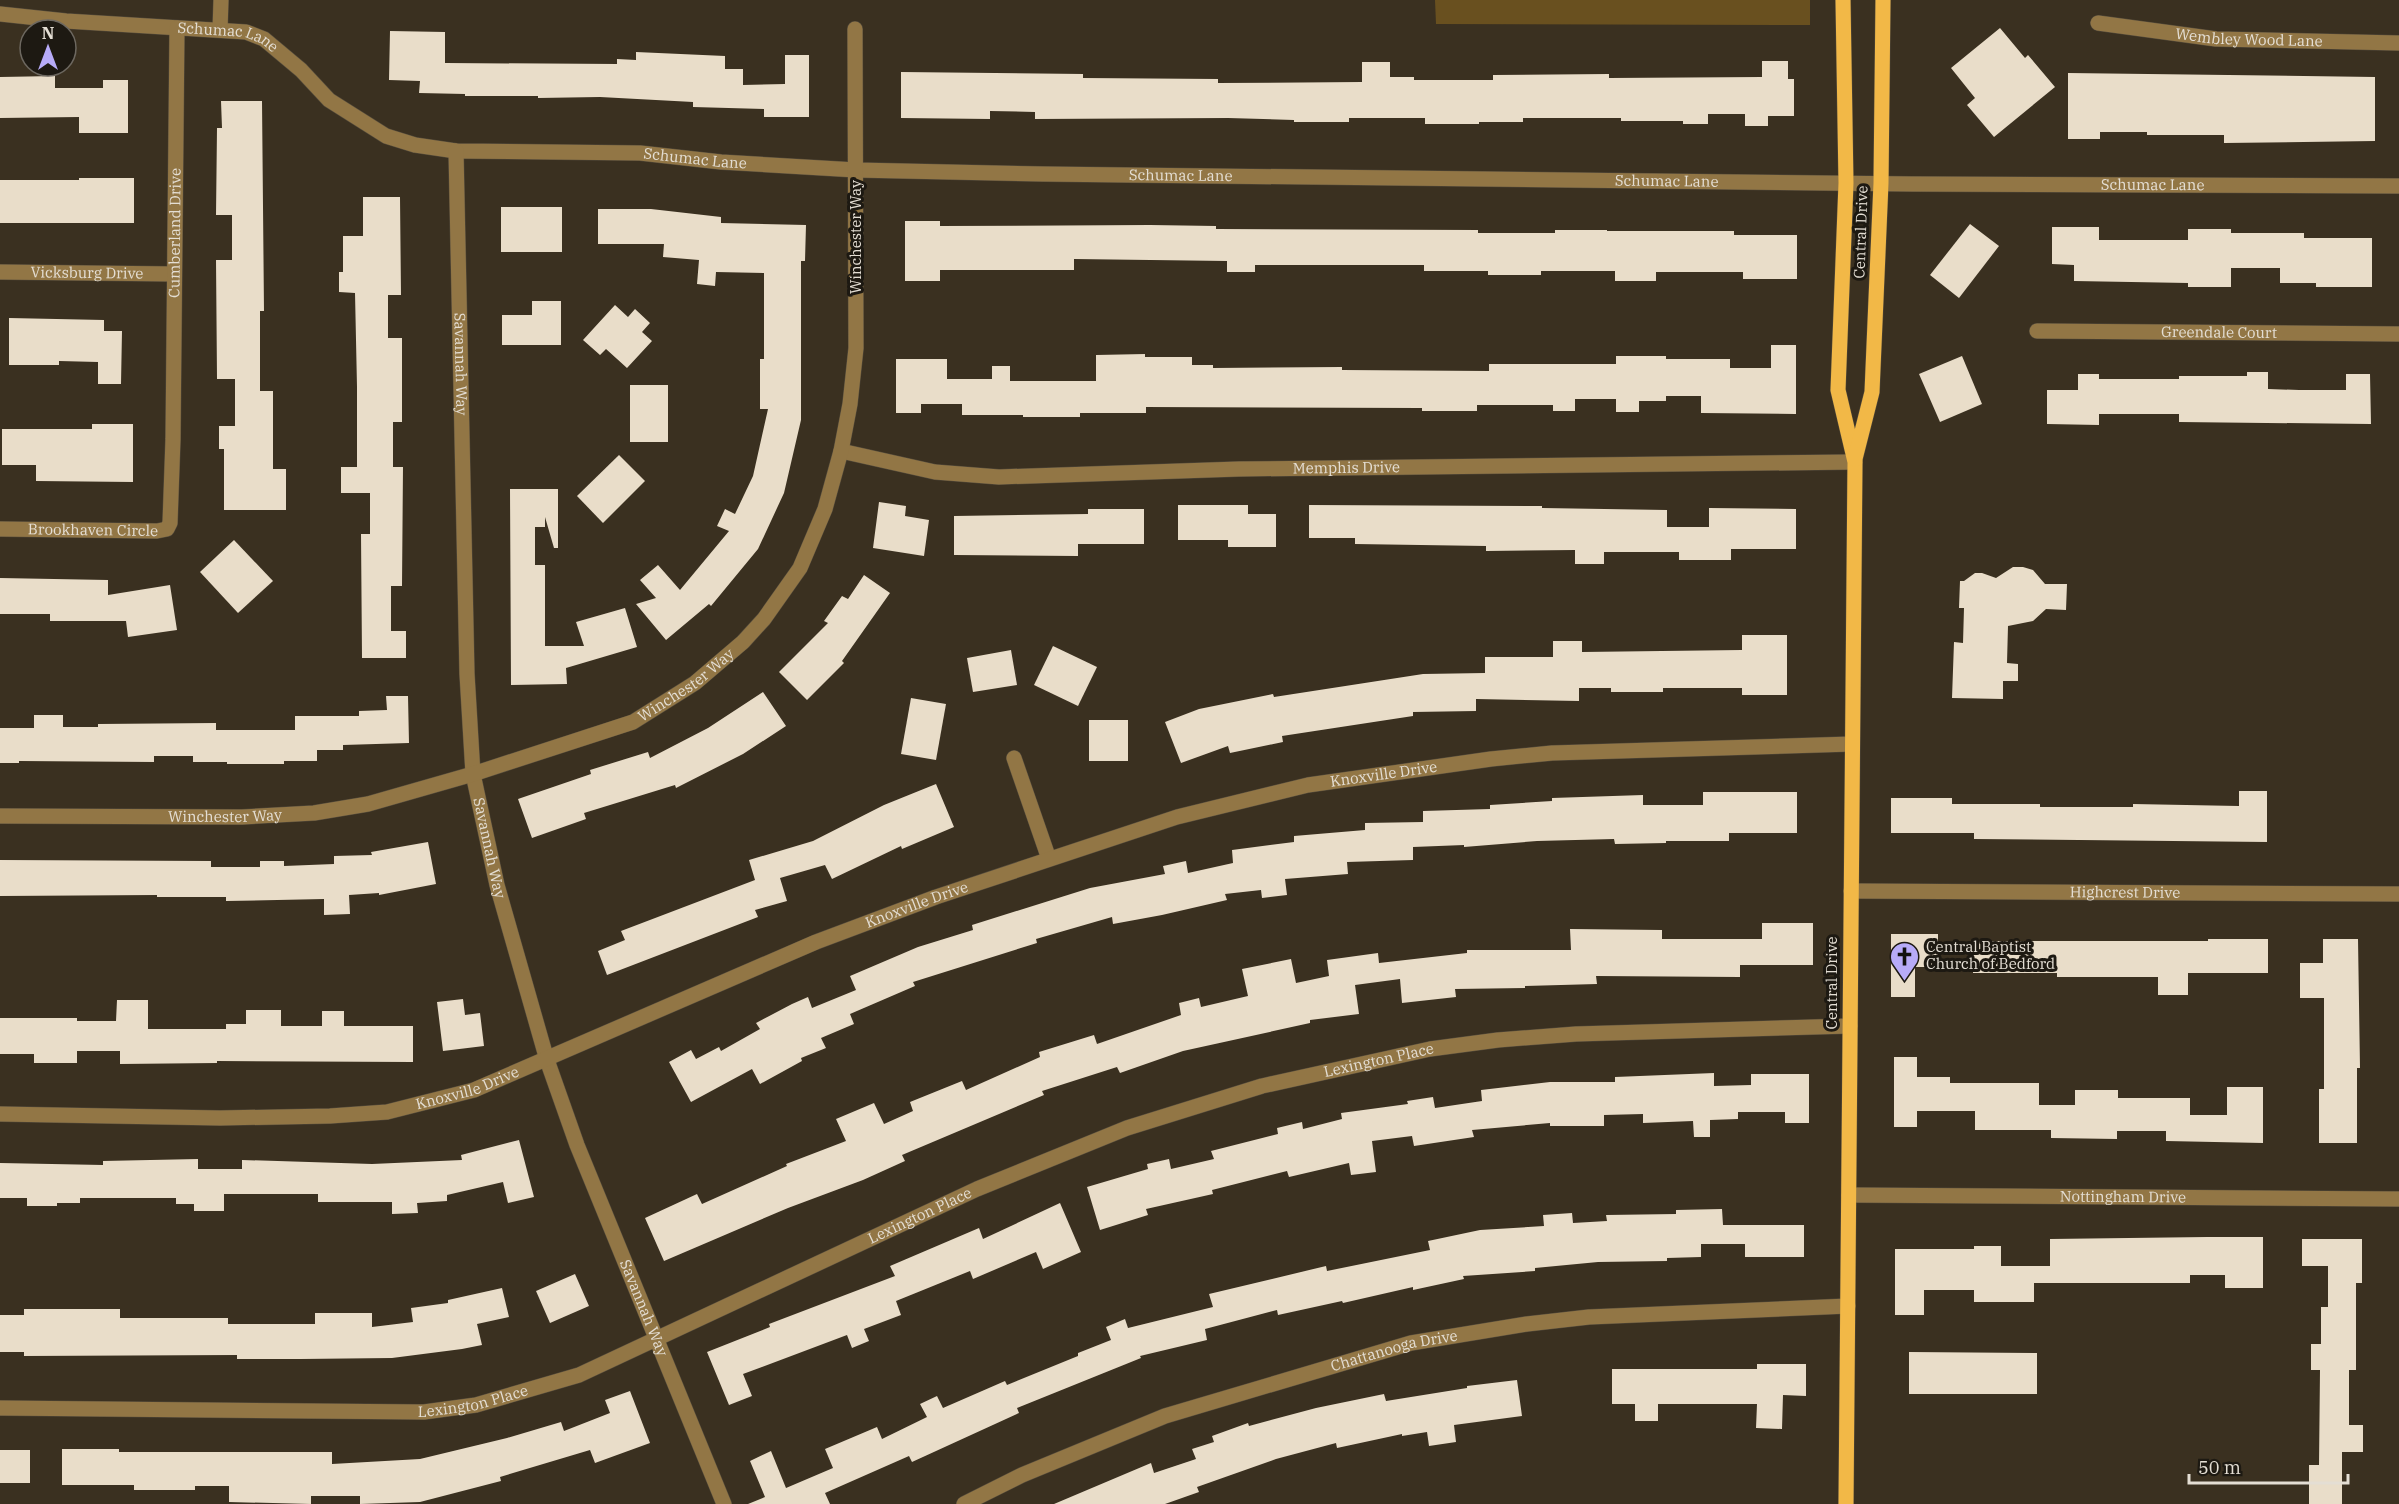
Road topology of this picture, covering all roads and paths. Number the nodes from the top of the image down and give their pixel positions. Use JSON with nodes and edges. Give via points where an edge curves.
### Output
{"nodes":[{"id":1,"x":221,"y":0,"type":"edge"},
{"id":2,"x":1844,"y":0,"type":"edge"},
{"id":3,"x":1883,"y":0,"type":"edge"},
{"id":4,"x":0,"y":14,"type":"edge"},
{"id":5,"x":2098,"y":22,"type":"dead end"},
{"id":6,"x":177,"y":28,"type":"junction"},
{"id":7,"x":855,"y":29,"type":"dead end"},
{"id":8,"x":220,"y":30,"type":"junction"},
{"id":9,"x":2399,"y":43,"type":"edge"},
{"id":10,"x":456,"y":151,"type":"junction"},
{"id":11,"x":855,"y":170,"type":"junction"},
{"id":12,"x":1846,"y":183,"type":"junction"},
{"id":13,"x":1881,"y":183,"type":"junction"},
{"id":14,"x":2399,"y":186,"type":"edge"},
{"id":15,"x":0,"y":272,"type":"edge"},
{"id":16,"x":174,"y":274,"type":"junction"},
{"id":17,"x":2037,"y":331,"type":"dead end"},
{"id":18,"x":2399,"y":334,"type":"edge"},
{"id":19,"x":173,"y":439,"type":"joint"},
{"id":20,"x":841,"y":451,"type":"junction"},
{"id":21,"x":1855,"y":462,"type":"junction"},
{"id":22,"x":0,"y":529,"type":"edge"},
{"id":23,"x":1852,"y":744,"type":"junction"},
{"id":24,"x":1014,"y":758,"type":"dead end"},
{"id":25,"x":473,"y":774,"type":"junction"},
{"id":26,"x":0,"y":816,"type":"edge"},
{"id":27,"x":1049,"y":859,"type":"junction"},
{"id":28,"x":1851,"y":891,"type":"junction"},
{"id":29,"x":2399,"y":894,"type":"edge"},
{"id":30,"x":1850,"y":1026,"type":"junction"},
{"id":31,"x":547,"y":1060,"type":"junction"},
{"id":32,"x":0,"y":1114,"type":"edge"},
{"id":33,"x":1849,"y":1195,"type":"junction"},
{"id":34,"x":2399,"y":1199,"type":"edge"},
{"id":35,"x":1848,"y":1306,"type":"junction"},
{"id":36,"x":656,"y":1337,"type":"junction"},
{"id":37,"x":0,"y":1408,"type":"edge"},
{"id":38,"x":724,"y":1504,"type":"edge"},
{"id":39,"x":964,"y":1504,"type":"edge"},
{"id":40,"x":1846,"y":1504,"type":"edge"}],
"edges":[{"from":1,"to":8,"type":"street"},
{"from":2,"to":12,"type":"main road","name":"Central Drive"},
{"from":3,"to":13,"type":"main road","name":"Central Drive"},
{"from":4,"to":6,"type":"street","name":"Schumac Lane"},
{"from":5,"to":9,"type":"street","name":"Wembley Wood Lane","via":[[2216,39]]},
{"from":6,"to":8,"type":"street","name":"Schumac Lane"},
{"from":6,"to":16,"type":"street","name":"Cumberland Drive"},
{"from":7,"to":11,"type":"street","name":"Winchester Way"},
{"from":8,"to":10,"type":"street","name":"Schumac Lane","via":[[246,32],[264,39],[329,100],[386,136]]},
{"from":10,"to":11,"type":"street","name":"Schumac Lane","via":[[640,153]]},
{"from":10,"to":25,"type":"street","name":"Savannah Way","via":[[467,674]]},
{"from":11,"to":12,"type":"street","name":"Schumac Lane"},
{"from":11,"to":20,"type":"street","name":"Winchester Way","via":[[855,348]]},
{"from":12,"to":13,"type":"street","name":"Schumac Lane"},
{"from":12,"to":21,"type":"main road","name":"Central Drive","via":[[1838,390]]},
{"from":13,"to":14,"type":"street","name":"Schumac Lane"},
{"from":13,"to":21,"type":"main road","name":"Central Drive","via":[[1872,392]]},
{"from":15,"to":16,"type":"street","name":"Vicksburg Drive"},
{"from":16,"to":19,"type":"street","name":"Cumberland Drive"},
{"from":17,"to":18,"type":"street","name":"Greendale Court"},
{"from":19,"to":22,"type":"street","name":"Brookhaven Circle","via":[[167,529]]},
{"from":20,"to":21,"type":"street","name":"Memphis Drive","via":[[935,472],[999,477],[1239,469]]},
{"from":20,"to":25,"type":"street","name":"Winchester Way","via":[[825,509],[800,568],[743,642],[695,683],[633,722]]},
{"from":21,"to":23,"type":"main road","name":"Central Drive"},
{"from":23,"to":27,"type":"street","name":"Knoxville Drive","via":[[1552,753],[1480,760],[1308,785],[1177,817]]},
{"from":23,"to":28,"type":"main road","name":"Central Drive"},
{"from":24,"to":27,"type":"street"},
{"from":25,"to":26,"type":"street","name":"Winchester Way","via":[[368,804],[314,813],[242,817]]},
{"from":25,"to":31,"type":"street","name":"Savannah Way","via":[[497,885]]},
{"from":27,"to":31,"type":"street","name":"Knoxville Drive","via":[[816,942]]},
{"from":28,"to":29,"type":"street","name":"Highcrest Drive"},
{"from":28,"to":30,"type":"main road","name":"Central Drive"},
{"from":30,"to":33,"type":"main road","name":"Central Drive"},
{"from":30,"to":36,"type":"street","name":"Lexington Place","via":[[1498,1041],[1430,1049],[1262,1086],[1127,1128],[976,1189]]},
{"from":31,"to":32,"type":"street","name":"Knoxville Drive","via":[[474,1090],[387,1112],[220,1118]]},
{"from":31,"to":36,"type":"street","name":"Savannah Way","via":[[577,1145]]},
{"from":33,"to":34,"type":"street","name":"Nottingham Drive"},
{"from":33,"to":35,"type":"main road","name":"Central Drive"},
{"from":35,"to":39,"type":"street","name":"Chattanooga Drive","via":[[1589,1317],[1411,1343],[1165,1416],[1022,1475]]},
{"from":35,"to":40,"type":"main road","name":"Central Drive"},
{"from":36,"to":37,"type":"street","name":"Lexington Place","via":[[579,1375],[476,1405],[424,1412]]},
{"from":36,"to":38,"type":"street","name":"Savannah Way"}]}
